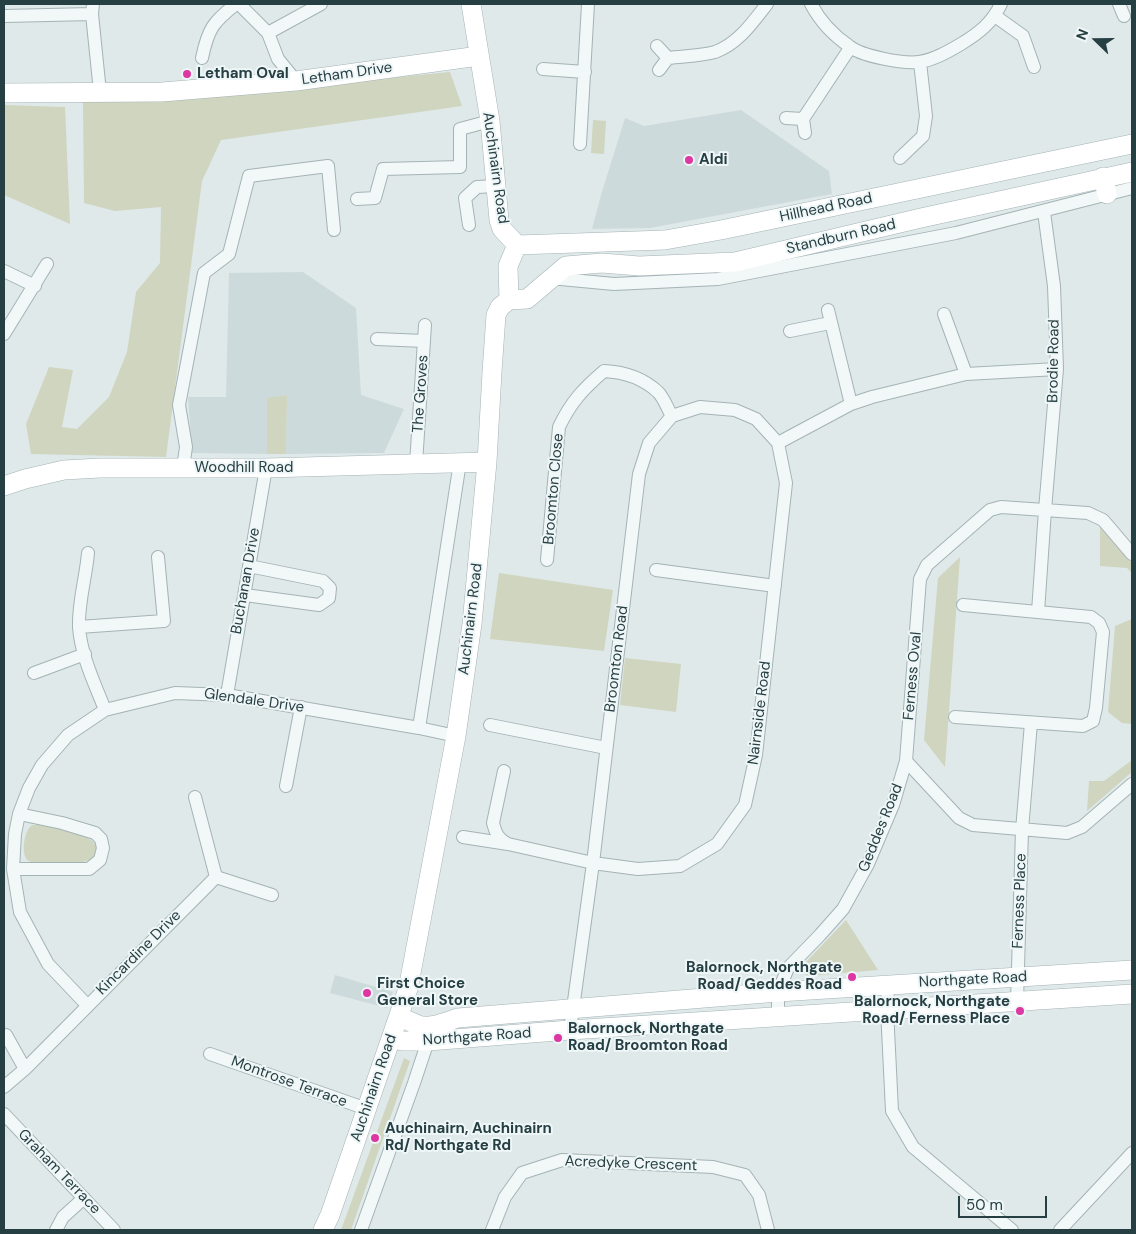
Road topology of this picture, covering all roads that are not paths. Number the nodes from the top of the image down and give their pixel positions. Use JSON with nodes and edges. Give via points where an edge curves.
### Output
{"nodes":[{"id":1,"x":236,"y":4,"type":"edge"},
{"id":2,"x":239,"y":4,"type":"edge"},
{"id":3,"x":321,"y":4,"type":"edge"},
{"id":4,"x":471,"y":4,"type":"edge"},
{"id":5,"x":588,"y":4,"type":"edge"},
{"id":6,"x":767,"y":4,"type":"edge"},
{"id":7,"x":811,"y":4,"type":"edge"},
{"id":8,"x":1001,"y":4,"type":"edge"},
{"id":9,"x":1119,"y":4,"type":"edge"},
{"id":10,"x":93,"y":9,"type":"edge"},
{"id":11,"x":4,"y":16,"type":"edge"},
{"id":12,"x":995,"y":16,"type":"junction"},
{"id":13,"x":1124,"y":16,"type":"dead end"},
{"id":14,"x":268,"y":33,"type":"junction"},
{"id":15,"x":657,"y":46,"type":"dead end"},
{"id":16,"x":850,"y":48,"type":"junction"},
{"id":17,"x":479,"y":56,"type":"junction"},
{"id":18,"x":202,"y":58,"type":"dead end"},
{"id":19,"x":668,"y":58,"type":"junction"},
{"id":20,"x":920,"y":62,"type":"junction"},
{"id":21,"x":1034,"y":67,"type":"dead end"},
{"id":22,"x":543,"y":69,"type":"dead end"},
{"id":23,"x":659,"y":70,"type":"dead end"},
{"id":24,"x":585,"y":72,"type":"junction"},
{"id":25,"x":296,"y":81,"type":"junction"},
{"id":26,"x":100,"y":92,"type":"junction"},
{"id":27,"x":4,"y":93,"type":"edge"},
{"id":28,"x":786,"y":118,"type":"dead end"},
{"id":29,"x":803,"y":119,"type":"junction"},
{"id":30,"x":490,"y":121,"type":"junction"},
{"id":31,"x":805,"y":133,"type":"dead end"},
{"id":32,"x":580,"y":144,"type":"dead end"},
{"id":33,"x":1132,"y":144,"type":"edge"},
{"id":34,"x":900,"y":158,"type":"dead end"},
{"id":35,"x":1132,"y":172,"type":"edge"},
{"id":36,"x":496,"y":186,"type":"junction"},
{"id":37,"x":1105,"y":186,"type":"junction"},
{"id":38,"x":1132,"y":188,"type":"edge"},
{"id":39,"x":357,"y":199,"type":"dead end"},
{"id":40,"x":1044,"y":212,"type":"junction"},
{"id":41,"x":469,"y":225,"type":"dead end"},
{"id":42,"x":334,"y":230,"type":"dead end"},
{"id":43,"x":517,"y":245,"type":"junction"},
{"id":44,"x":48,"y":264,"type":"dead end"},
{"id":45,"x":4,"y":271,"type":"edge"},
{"id":46,"x":550,"y":278,"type":"junction"},
{"id":47,"x":35,"y":286,"type":"junction"},
{"id":48,"x":508,"y":300,"type":"junction"},
{"id":49,"x":944,"y":314,"type":"dead end"},
{"id":50,"x":425,"y":325,"type":"dead end"},
{"id":51,"x":790,"y":331,"type":"dead end"},
{"id":52,"x":4,"y":334,"type":"edge"},
{"id":53,"x":377,"y":339,"type":"dead end"},
{"id":54,"x":424,"y":341,"type":"junction"},
{"id":55,"x":1057,"y":370,"type":"junction"},
{"id":56,"x":966,"y":374,"type":"junction"},
{"id":57,"x":851,"y":404,"type":"junction"},
{"id":58,"x":672,"y":416,"type":"junction"},
{"id":59,"x":778,"y":443,"type":"junction"},
{"id":60,"x":460,"y":462,"type":"junction"},
{"id":61,"x":487,"y":462,"type":"junction"},
{"id":62,"x":416,"y":464,"type":"junction"},
{"id":63,"x":183,"y":468,"type":"junction"},
{"id":64,"x":266,"y":468,"type":"junction"},
{"id":65,"x":4,"y":486,"type":"edge"},
{"id":66,"x":1044,"y":510,"type":"junction"},
{"id":67,"x":88,"y":553,"type":"dead end"},
{"id":68,"x":1132,"y":554,"type":"edge"},
{"id":69,"x":158,"y":557,"type":"dead end"},
{"id":70,"x":548,"y":560,"type":"dead end"},
{"id":71,"x":249,"y":566,"type":"junction"},
{"id":72,"x":656,"y":570,"type":"dead end"},
{"id":73,"x":775,"y":586,"type":"junction"},
{"id":74,"x":244,"y":595,"type":"junction"},
{"id":75,"x":963,"y":605,"type":"dead end"},
{"id":76,"x":1038,"y":612,"type":"junction"},
{"id":77,"x":80,"y":627,"type":"junction"},
{"id":78,"x":85,"y":654,"type":"junction"},
{"id":79,"x":34,"y":673,"type":"dead end"},
{"id":80,"x":227,"y":694,"type":"junction"},
{"id":81,"x":301,"y":707,"type":"junction"},
{"id":82,"x":105,"y":710,"type":"junction"},
{"id":83,"x":955,"y":716,"type":"dead end"},
{"id":84,"x":1031,"y":723,"type":"junction"},
{"id":85,"x":490,"y":725,"type":"dead end"},
{"id":86,"x":419,"y":728,"type":"junction"},
{"id":87,"x":456,"y":736,"type":"junction"},
{"id":88,"x":606,"y":748,"type":"junction"},
{"id":89,"x":906,"y":761,"type":"junction"},
{"id":90,"x":504,"y":771,"type":"dead end"},
{"id":91,"x":1132,"y":784,"type":"edge"},
{"id":92,"x":286,"y":786,"type":"dead end"},
{"id":93,"x":195,"y":797,"type":"dead end"},
{"id":94,"x":19,"y":814,"type":"junction"},
{"id":95,"x":1022,"y":830,"type":"junction"},
{"id":96,"x":463,"y":836,"type":"dead end"},
{"id":97,"x":508,"y":844,"type":"junction"},
{"id":98,"x":593,"y":863,"type":"junction"},
{"id":99,"x":13,"y":869,"type":"junction"},
{"id":100,"x":216,"y":877,"type":"junction"},
{"id":101,"x":272,"y":895,"type":"dead end"},
{"id":102,"x":1132,"y":970,"type":"edge"},
{"id":103,"x":1017,"y":977,"type":"junction"},
{"id":104,"x":888,"y":985,"type":"junction"},
{"id":105,"x":778,"y":992,"type":"junction"},
{"id":106,"x":1132,"y":994,"type":"edge"},
{"id":107,"x":1017,"y":1002,"type":"junction"},
{"id":108,"x":87,"y":1005,"type":"junction"},
{"id":109,"x":573,"y":1009,"type":"junction"},
{"id":110,"x":887,"y":1009,"type":"junction"},
{"id":111,"x":399,"y":1017,"type":"junction"},
{"id":112,"x":778,"y":1017,"type":"junction"},
{"id":113,"x":570,"y":1030,"type":"junction"},
{"id":114,"x":428,"y":1034,"type":"junction"},
{"id":115,"x":6,"y":1036,"type":"dead end"},
{"id":116,"x":392,"y":1038,"type":"junction"},
{"id":117,"x":210,"y":1054,"type":"dead end"},
{"id":118,"x":25,"y":1069,"type":"junction"},
{"id":119,"x":4,"y":1087,"type":"edge"},
{"id":120,"x":367,"y":1110,"type":"junction"},
{"id":121,"x":4,"y":1114,"type":"edge"},
{"id":122,"x":1132,"y":1153,"type":"edge"},
{"id":123,"x":84,"y":1198,"type":"junction"},
{"id":124,"x":56,"y":1230,"type":"edge"},
{"id":125,"x":114,"y":1230,"type":"edge"},
{"id":126,"x":323,"y":1230,"type":"edge"},
{"id":127,"x":361,"y":1230,"type":"edge"},
{"id":128,"x":492,"y":1230,"type":"edge"},
{"id":129,"x":768,"y":1230,"type":"edge"},
{"id":130,"x":1012,"y":1230,"type":"edge"},
{"id":131,"x":1060,"y":1230,"type":"edge"}],
"edges":[{"from":1,"to":18,"type":"street","via":[[218,18],[207,35]]},
{"from":2,"to":14,"type":"street"},
{"from":3,"to":14,"type":"street"},
{"from":4,"to":17,"type":"street","name":"Auchinairn Road"},
{"from":5,"to":24,"type":"street"},
{"from":6,"to":19,"type":"street","via":[[732,44],[714,52]]},
{"from":7,"to":16,"type":"street","via":[[819,20]]},
{"from":8,"to":12,"type":"street"},
{"from":9,"to":13,"type":"street"},
{"from":10,"to":11,"type":"street"},
{"from":10,"to":26,"type":"street"},
{"from":12,"to":20,"type":"street","via":[[984,29],[966,41],[948,52]]},
{"from":12,"to":21,"type":"street","via":[[1024,36]]},
{"from":14,"to":25,"type":"street","via":[[278,59]]},
{"from":15,"to":19,"type":"street"},
{"from":16,"to":20,"type":"street","via":[[894,62]]},
{"from":16,"to":29,"type":"street"},
{"from":17,"to":25,"type":"street","name":"Letham Drive"},
{"from":17,"to":30,"type":"street","name":"Auchinairn Road"},
{"from":19,"to":23,"type":"street"},
{"from":20,"to":34,"type":"street","via":[[926,116],[923,136]]},
{"from":22,"to":24,"type":"street"},
{"from":24,"to":32,"type":"street"},
{"from":25,"to":26,"type":"street","name":"Letham Drive","via":[[162,92]]},
{"from":26,"to":27,"type":"street","name":"Letham Drive"},
{"from":28,"to":29,"type":"street"},
{"from":29,"to":31,"type":"street"},
{"from":30,"to":36,"type":"street","name":"Auchinairn Road"},
{"from":30,"to":39,"type":"street","via":[[460,129],[460,167],[383,169],[375,198]]},
{"from":33,"to":43,"type":"street","name":"Hillhead Road","via":[[665,240]]},
{"from":35,"to":37,"type":"street","name":"Standburn Road"},
{"from":36,"to":41,"type":"street","via":[[477,187],[465,198]]},
{"from":36,"to":43,"type":"street","name":"Auchinairn Road","via":[[502,229]]},
{"from":37,"to":38,"type":"street","name":"Standburn Road"},
{"from":37,"to":40,"type":"street","name":"Standburn Road"},
{"from":37,"to":46,"type":"street","name":"Standburn Road","via":[[735,262],[566,266]]},
{"from":40,"to":46,"type":"street","name":"Standburn Road","via":[[956,233],[718,280],[614,284]]},
{"from":40,"to":55,"type":"street","name":"Brodie Road","via":[[1054,286]]},
{"from":42,"to":63,"type":"street","via":[[328,166],[249,176],[229,254],[204,272],[179,405],[186,447]]},
{"from":43,"to":48,"type":"street","via":[[508,266]]},
{"from":44,"to":47,"type":"street"},
{"from":45,"to":47,"type":"street"},
{"from":46,"to":48,"type":"street","name":"Standburn Road","via":[[527,299]]},
{"from":47,"to":52,"type":"street"},
{"from":48,"to":61,"type":"street","name":"Auchinairn Road","via":[[496,315]]},
{"from":49,"to":56,"type":"street"},
{"from":50,"to":54,"type":"street","name":"The Groves"},
{"from":51,"to":57,"type":"street","via":[[829,317]]},
{"from":53,"to":54,"type":"street"},
{"from":54,"to":62,"type":"street","name":"The Groves"},
{"from":55,"to":56,"type":"street"},
{"from":55,"to":66,"type":"street","name":"Brodie Road"},
{"from":56,"to":57,"type":"street"},
{"from":57,"to":59,"type":"street"},
{"from":58,"to":59,"type":"street","via":[[700,407],[735,410],[756,419]]},
{"from":58,"to":70,"type":"street","name":"Broomton Close","via":[[658,393],[638,378],[620,372],[604,371],[568,408],[559,427]]},
{"from":58,"to":88,"type":"street","name":"Broomton Road","via":[[649,444],[639,474]]},
{"from":59,"to":73,"type":"street","name":"Nairnside Road","via":[[786,482]]},
{"from":60,"to":61,"type":"street","name":"Woodhill Road"},
{"from":60,"to":62,"type":"street","name":"Woodhill Road"},
{"from":60,"to":86,"type":"street"},
{"from":61,"to":87,"type":"street","name":"Auchinairn Road","via":[[472,624]]},
{"from":62,"to":64,"type":"street","name":"Woodhill Road"},
{"from":63,"to":64,"type":"street","name":"Woodhill Road"},
{"from":63,"to":65,"type":"street","name":"Woodhill Road","via":[[64,470]]},
{"from":64,"to":71,"type":"street","name":"Buchanan Drive"},
{"from":66,"to":68,"type":"street","name":"Ferness Oval","via":[[1088,513],[1103,520]]},
{"from":66,"to":76,"type":"street","name":"Brodie Road"},
{"from":66,"to":89,"type":"street","name":"Ferness Oval","via":[[1000,506],[990,510],[927,565],[920,579]]},
{"from":67,"to":77,"type":"street"},
{"from":69,"to":77,"type":"street","via":[[164,621]]},
{"from":71,"to":74,"type":"street","name":"Buchanan Drive"},
{"from":71,"to":74,"type":"street","via":[[323,581],[330,588],[328,598],[320,605]]},
{"from":72,"to":73,"type":"street"},
{"from":73,"to":98,"type":"street","name":"Nairnside Road","via":[[756,755],[745,805],[717,844],[680,866],[638,869]]},
{"from":74,"to":80,"type":"street","name":"Buchanan Drive"},
{"from":75,"to":76,"type":"street"},
{"from":76,"to":84,"type":"street","via":[[1091,617],[1103,632],[1093,721],[1083,726]]},
{"from":77,"to":78,"type":"street"},
{"from":78,"to":79,"type":"street"},
{"from":78,"to":82,"type":"street"},
{"from":80,"to":81,"type":"street","name":"Glendale Drive"},
{"from":80,"to":82,"type":"street","name":"Glendale Drive","via":[[175,693]]},
{"from":81,"to":86,"type":"street","name":"Glendale Drive"},
{"from":81,"to":92,"type":"street"},
{"from":82,"to":94,"type":"street","name":"Glendale Drive","via":[[68,735],[42,765]]},
{"from":83,"to":84,"type":"street"},
{"from":84,"to":95,"type":"street","name":"Ferness Place"},
{"from":85,"to":88,"type":"street"},
{"from":86,"to":87,"type":"street","name":"Glendale Drive"},
{"from":87,"to":111,"type":"street","name":"Auchinairn Road","via":[[408,988]]},
{"from":88,"to":98,"type":"street","name":"Broomton Road"},
{"from":89,"to":95,"type":"street","via":[[960,818],[973,825]]},
{"from":89,"to":105,"type":"street","name":"Geddes Road","via":[[893,805],[868,864],[842,909],[788,968]]},
{"from":90,"to":97,"type":"street","via":[[493,823],[500,840]]},
{"from":91,"to":95,"type":"street","via":[[1082,827],[1067,833]]},
{"from":93,"to":100,"type":"street"},
{"from":94,"to":99,"type":"street","name":"Glendale Drive"},
{"from":94,"to":99,"type":"street","via":[[95,833],[103,848],[100,860],[89,869]]},
{"from":95,"to":103,"type":"street","name":"Ferness Place"},
{"from":96,"to":97,"type":"street","name":"Nairnside Road"},
{"from":97,"to":98,"type":"street","name":"Nairnside Road"},
{"from":98,"to":109,"type":"street","name":"Broomton Road"},
{"from":99,"to":108,"type":"street","name":"Glendale Drive","via":[[20,912],[48,964]]},
{"from":100,"to":101,"type":"street"},
{"from":100,"to":108,"type":"street","name":"Kincardine Drive"},
{"from":102,"to":103,"type":"street","name":"Northgate Road"},
{"from":103,"to":104,"type":"street","name":"Northgate Road"},
{"from":103,"to":107,"type":"street","name":"Ferness Place"},
{"from":104,"to":105,"type":"street","name":"Northgate Road"},
{"from":104,"to":110,"type":"street"},
{"from":105,"to":109,"type":"street","name":"Northgate Road"},
{"from":105,"to":112,"type":"street","name":"Geddes Road"},
{"from":106,"to":107,"type":"street","name":"Northgate Road"},
{"from":107,"to":110,"type":"street","name":"Northgate Road"},
{"from":108,"to":118,"type":"street","name":"Kincardine Drive"},
{"from":109,"to":113,"type":"street","name":"Broomton Road"},
{"from":109,"to":114,"type":"street","name":"Northgate Road","via":[[458,1018],[439,1025]]},
{"from":110,"to":112,"type":"street","name":"Northgate Road"},
{"from":110,"to":130,"type":"street","via":[[892,1111],[913,1147]]},
{"from":111,"to":114,"type":"street","name":"Northgate Road","via":[[418,1025]]},
{"from":111,"to":116,"type":"street","name":"Auchinairn Road"},
{"from":112,"to":113,"type":"street","name":"Northgate Road"},
{"from":113,"to":114,"type":"street","name":"Northgate Road"},
{"from":114,"to":116,"type":"street","name":"Northgate Road","via":[[402,1041]]},
{"from":114,"to":127,"type":"street","via":[[414,1083]]},
{"from":115,"to":118,"type":"street"},
{"from":116,"to":120,"type":"street","name":"Auchinairn Road"},
{"from":117,"to":120,"type":"street","name":"Montrose Terrace"},
{"from":118,"to":119,"type":"street","name":"Kincardine Drive"},
{"from":120,"to":126,"type":"street","name":"Auchinairn Road"},
{"from":121,"to":123,"type":"street","name":"Graham Terrace"},
{"from":122,"to":131,"type":"street"},
{"from":123,"to":124,"type":"street","via":[[63,1217]]},
{"from":123,"to":125,"type":"street","name":"Graham Terrace"},
{"from":128,"to":129,"type":"street","name":"Acredyke Crescent","via":[[505,1196],[522,1173],[562,1160],[713,1167],[745,1175],[759,1195]]}]}
